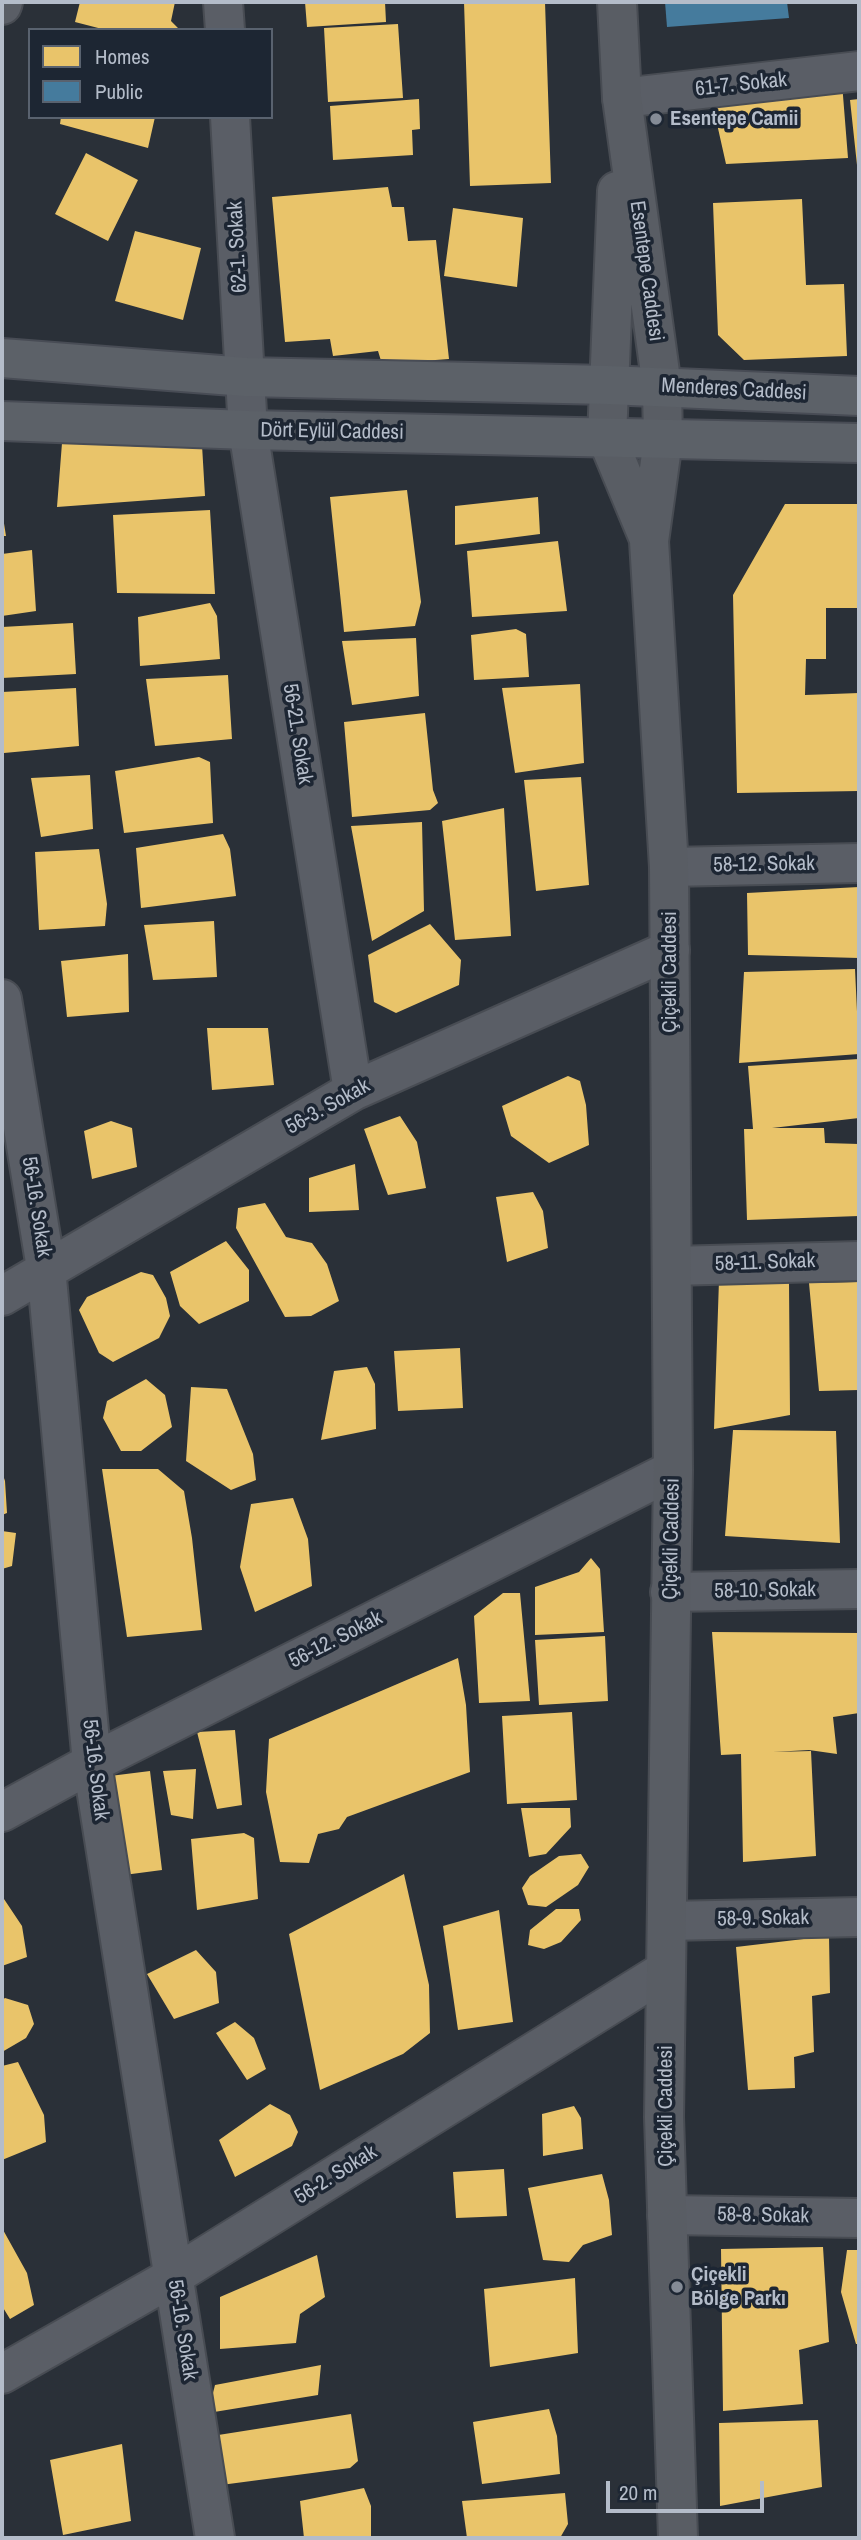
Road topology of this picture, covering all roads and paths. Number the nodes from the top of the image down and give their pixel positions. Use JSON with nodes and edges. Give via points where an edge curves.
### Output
{"nodes":[{"id":1,"x":223,"y":2,"type":"edge"},
{"id":2,"x":617,"y":2,"type":"edge"},
{"id":3,"x":225,"y":28,"type":"edge"},
{"id":4,"x":859,"y":71,"type":"edge"},
{"id":5,"x":622,"y":98,"type":"junction"},
{"id":6,"x":230,"y":119,"type":"edge"},
{"id":7,"x":2,"y":358,"type":"edge"},
{"id":8,"x":246,"y":377,"type":"junction"},
{"id":9,"x":608,"y":385,"type":"junction"},
{"id":10,"x":662,"y":387,"type":"junction"},
{"id":11,"x":859,"y":396,"type":"edge"},
{"id":12,"x":2,"y":421,"type":"edge"},
{"id":13,"x":248,"y":430,"type":"junction"},
{"id":14,"x":607,"y":438,"type":"junction"},
{"id":15,"x":663,"y":440,"type":"junction"},
{"id":16,"x":859,"y":443,"type":"edge"},
{"id":17,"x":649,"y":541,"type":"junction"},
{"id":18,"x":859,"y":863,"type":"edge"},
{"id":19,"x":669,"y":867,"type":"junction"},
{"id":20,"x":670,"y":950,"type":"junction"},
{"id":21,"x":2,"y":999,"type":"edge"},
{"id":22,"x":353,"y":1091,"type":"junction"},
{"id":23,"x":859,"y":1261,"type":"edge"},
{"id":24,"x":672,"y":1266,"type":"junction"},
{"id":25,"x":46,"y":1268,"type":"junction"},
{"id":26,"x":2,"y":1296,"type":"edge"},
{"id":27,"x":673,"y":1471,"type":"junction"},
{"id":28,"x":859,"y":1589,"type":"edge"},
{"id":29,"x":670,"y":1592,"type":"junction"},
{"id":30,"x":92,"y":1763,"type":"junction"},
{"id":31,"x":2,"y":1812,"type":"edge"},
{"id":32,"x":859,"y":1917,"type":"edge"},
{"id":33,"x":667,"y":1921,"type":"junction"},
{"id":34,"x":666,"y":1970,"type":"junction"},
{"id":35,"x":667,"y":2215,"type":"junction"},
{"id":36,"x":859,"y":2218,"type":"edge"},
{"id":37,"x":173,"y":2276,"type":"junction"},
{"id":38,"x":2,"y":2374,"type":"edge"},
{"id":39,"x":215,"y":2538,"type":"edge"},
{"id":40,"x":678,"y":2538,"type":"edge"}],
"edges":[{"from":1,"to":3,"type":"street"},
{"from":2,"to":5,"type":"street","name":"Esentepe Caddesi"},
{"from":4,"to":5,"type":"street","name":"61-7. Sokak"},
{"from":5,"to":9,"type":"street"},
{"from":5,"to":10,"type":"street","name":"Esentepe Caddesi"},
{"from":6,"to":8,"type":"street","name":"62-1. Sokak"},
{"from":7,"to":8,"type":"main road"},
{"from":8,"to":9,"type":"main road"},
{"from":8,"to":13,"type":"street","name":"56-21. Sokak"},
{"from":9,"to":10,"type":"main road","name":"Menderes Caddesi"},
{"from":9,"to":14,"type":"street"},
{"from":10,"to":11,"type":"main road","name":"Menderes Caddesi"},
{"from":10,"to":15,"type":"street","name":"Esentepe Caddesi"},
{"from":12,"to":13,"type":"main road","name":"Dört Eylül Caddesi"},
{"from":13,"to":14,"type":"main road","name":"Dört Eylül Caddesi"},
{"from":13,"to":22,"type":"street","name":"56-21. Sokak"},
{"from":14,"to":15,"type":"main road","name":"Dört Eylül Caddesi"},
{"from":14,"to":17,"type":"street"},
{"from":15,"to":16,"type":"main road"},
{"from":15,"to":17,"type":"street","name":"Esentepe Caddesi"},
{"from":17,"to":19,"type":"street","name":"Çiçekli Caddesi"},
{"from":18,"to":19,"type":"street","name":"58-12. Sokak"},
{"from":19,"to":20,"type":"street","name":"Çiçekli Caddesi"},
{"from":20,"to":22,"type":"street","name":"56-3. Sokak"},
{"from":20,"to":24,"type":"street","name":"Çiçekli Caddesi"},
{"from":21,"to":25,"type":"street","name":"56-16. Sokak"},
{"from":22,"to":25,"type":"street","name":"56-3. Sokak"},
{"from":23,"to":24,"type":"street","name":"58-11. Sokak"},
{"from":24,"to":27,"type":"street","name":"Çiçekli Caddesi"},
{"from":25,"to":26,"type":"street","name":"56-3. Sokak"},
{"from":25,"to":30,"type":"street","name":"56-16. Sokak"},
{"from":27,"to":29,"type":"street","name":"Çiçekli Caddesi"},
{"from":27,"to":30,"type":"street","name":"56-12. Sokak"},
{"from":28,"to":29,"type":"street","name":"58-10. Sokak"},
{"from":29,"to":33,"type":"street","name":"Çiçekli Caddesi"},
{"from":30,"to":31,"type":"street","name":"56-12. Sokak"},
{"from":30,"to":37,"type":"street","name":"56-16. Sokak"},
{"from":32,"to":33,"type":"street","name":"58-9. Sokak"},
{"from":33,"to":34,"type":"street","name":"Çiçekli Caddesi"},
{"from":34,"to":35,"type":"street","name":"Çiçekli Caddesi"},
{"from":34,"to":37,"type":"street","name":"56-2. Sokak"},
{"from":35,"to":36,"type":"street","name":"58-8. Sokak"},
{"from":35,"to":40,"type":"street","name":"Çiçekli Caddesi"},
{"from":37,"to":38,"type":"street","name":"56-2. Sokak"},
{"from":37,"to":39,"type":"street","name":"56-16. Sokak"}]}
